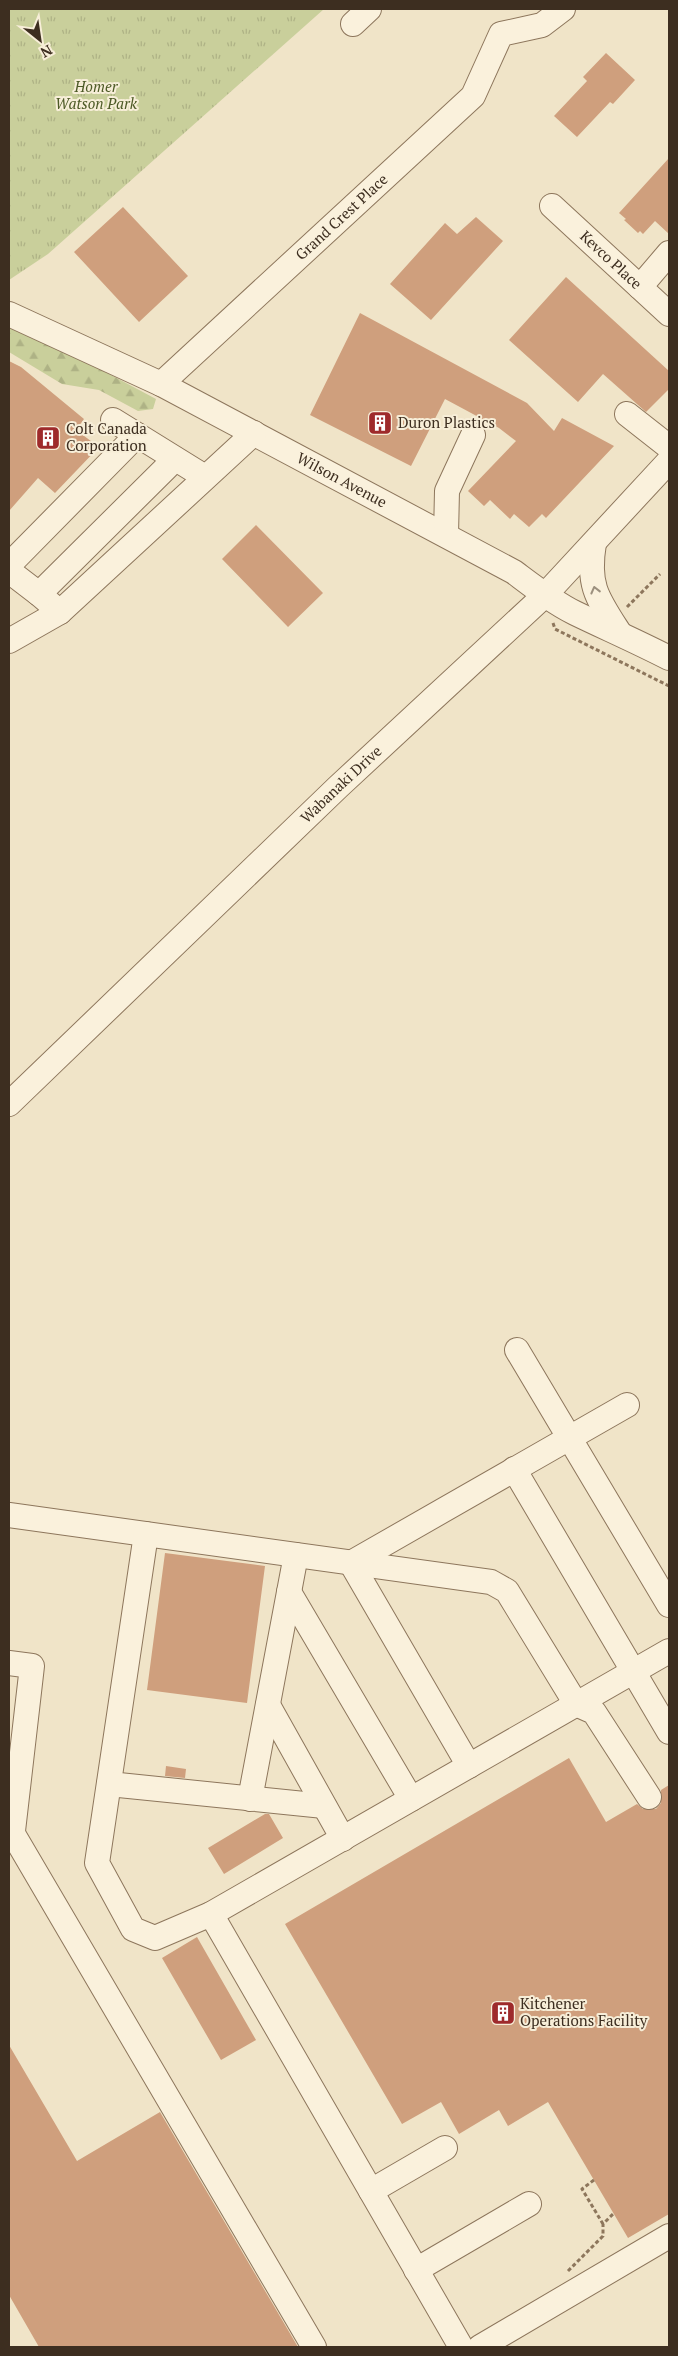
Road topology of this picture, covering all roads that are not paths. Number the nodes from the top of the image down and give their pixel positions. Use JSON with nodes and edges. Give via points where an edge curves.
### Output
{"nodes":[{"id":1,"x":563,"y":9,"type":"edge"},
{"id":2,"x":552,"y":206,"type":"dead end"},
{"id":3,"x":669,"y":252,"type":"edge"},
{"id":4,"x":640,"y":287,"type":"junction"},
{"id":5,"x":669,"y":313,"type":"edge"},
{"id":6,"x":9,"y":314,"type":"edge"},
{"id":7,"x":161,"y":384,"type":"junction"},
{"id":8,"x":627,"y":414,"type":"dead end"},
{"id":9,"x":113,"y":420,"type":"dead end"},
{"id":10,"x":254,"y":433,"type":"junction"},
{"id":11,"x":137,"y":435,"type":"junction"},
{"id":12,"x":473,"y":435,"type":"dead end"},
{"id":13,"x":176,"y":459,"type":"junction"},
{"id":14,"x":668,"y":461,"type":"edge"},
{"id":15,"x":205,"y":477,"type":"junction"},
{"id":16,"x":446,"y":536,"type":"junction"},
{"id":17,"x":594,"y":543,"type":"junction"},
{"id":18,"x":9,"y":565,"type":"edge"},
{"id":19,"x":9,"y":571,"type":"edge"},
{"id":20,"x":39,"y":594,"type":"junction"},
{"id":21,"x":545,"y":595,"type":"junction"},
{"id":22,"x":60,"y":612,"type":"junction"},
{"id":23,"x":619,"y":632,"type":"junction"},
{"id":24,"x":9,"y":641,"type":"edge"},
{"id":25,"x":669,"y":658,"type":"edge"},
{"id":26,"x":9,"y":1104,"type":"edge"},
{"id":27,"x":516,"y":1350,"type":"dead end"},
{"id":28,"x":627,"y":1405,"type":"dead end"},
{"id":29,"x":569,"y":1438,"type":"junction"},
{"id":30,"x":514,"y":1469,"type":"junction"},
{"id":31,"x":9,"y":1515,"type":"edge"},
{"id":32,"x":146,"y":1534,"type":"junction"},
{"id":33,"x":296,"y":1555,"type":"junction"},
{"id":34,"x":350,"y":1563,"type":"junction"},
{"id":35,"x":289,"y":1592,"type":"junction"},
{"id":36,"x":669,"y":1605,"type":"edge"},
{"id":37,"x":669,"y":1651,"type":"edge"},
{"id":38,"x":9,"y":1663,"type":"edge"},
{"id":39,"x":633,"y":1671,"type":"junction"},
{"id":40,"x":268,"y":1704,"type":"junction"},
{"id":41,"x":576,"y":1704,"type":"junction"},
{"id":42,"x":669,"y":1732,"type":"edge"},
{"id":43,"x":469,"y":1766,"type":"junction"},
{"id":44,"x":109,"y":1784,"type":"junction"},
{"id":45,"x":649,"y":1797,"type":"dead end"},
{"id":46,"x":250,"y":1799,"type":"junction"},
{"id":47,"x":412,"y":1799,"type":"junction"},
{"id":48,"x":324,"y":1806,"type":"junction"},
{"id":49,"x":10,"y":1830,"type":"edge"},
{"id":50,"x":342,"y":1838,"type":"junction"},
{"id":51,"x":211,"y":1914,"type":"junction"},
{"id":52,"x":445,"y":2148,"type":"dead end"},
{"id":53,"x":371,"y":2191,"type":"junction"},
{"id":54,"x":528,"y":2204,"type":"dead end"},
{"id":55,"x":669,"y":2236,"type":"edge"},
{"id":56,"x":416,"y":2270,"type":"junction"},
{"id":57,"x":314,"y":2347,"type":"edge"},
{"id":58,"x":461,"y":2347,"type":"edge"},
{"id":59,"x":480,"y":2347,"type":"edge"}],
"edges":[{"from":1,"to":7,"type":"street","name":"Grand Crest Place","via":[[542,25],[500,34],[472,96]]},
{"from":2,"to":4,"type":"street","name":"Kevco Place"},
{"from":3,"to":4,"type":"street"},
{"from":4,"to":5,"type":"street","name":"Kevco Place"},
{"from":6,"to":7,"type":"street","name":"Wilson Avenue"},
{"from":7,"to":10,"type":"street","name":"Wilson Avenue"},
{"from":8,"to":14,"type":"street"},
{"from":9,"to":11,"type":"street"},
{"from":10,"to":15,"type":"street"},
{"from":10,"to":16,"type":"street","name":"Wilson Avenue"},
{"from":11,"to":13,"type":"street"},
{"from":11,"to":18,"type":"street"},
{"from":12,"to":16,"type":"street","via":[[447,491]]},
{"from":13,"to":15,"type":"street"},
{"from":13,"to":20,"type":"street"},
{"from":14,"to":17,"type":"street","name":"Wabanaki Drive"},
{"from":15,"to":22,"type":"street"},
{"from":16,"to":21,"type":"street","name":"Wilson Avenue","via":[[514,572]]},
{"from":17,"to":21,"type":"street","name":"Wabanaki Drive"},
{"from":23,"to":17,"type":"street","one_way":true,"via":[[597,598],[590,569]]},
{"from":19,"to":20,"type":"street"},
{"from":20,"to":22,"type":"street"},
{"from":21,"to":23,"type":"street","name":"Wilson Avenue","via":[[574,613]]},
{"from":21,"to":26,"type":"street","name":"Wabanaki Drive","via":[[331,794]]},
{"from":22,"to":24,"type":"street"},
{"from":23,"to":25,"type":"street","name":"Wilson Avenue"},
{"from":27,"to":29,"type":"street"},
{"from":28,"to":29,"type":"street"},
{"from":29,"to":30,"type":"street"},
{"from":29,"to":36,"type":"street"},
{"from":30,"to":34,"type":"street"},
{"from":30,"to":39,"type":"street"},
{"from":31,"to":32,"type":"street"},
{"from":32,"to":33,"type":"street"},
{"from":32,"to":44,"type":"street"},
{"from":33,"to":34,"type":"street"},
{"from":33,"to":35,"type":"street"},
{"from":34,"to":41,"type":"street","via":[[491,1582],[507,1591]]},
{"from":34,"to":43,"type":"street"},
{"from":35,"to":40,"type":"street"},
{"from":35,"to":47,"type":"street"},
{"from":37,"to":39,"type":"street"},
{"from":38,"to":49,"type":"street","via":[[32,1666]]},
{"from":39,"to":41,"type":"street"},
{"from":39,"to":42,"type":"street"},
{"from":40,"to":46,"type":"street"},
{"from":40,"to":48,"type":"street"},
{"from":41,"to":43,"type":"street"},
{"from":41,"to":45,"type":"street","via":[[594,1712]]},
{"from":43,"to":47,"type":"street"},
{"from":44,"to":46,"type":"street"},
{"from":44,"to":51,"type":"street","via":[[97,1863],[133,1929],[155,1938]]},
{"from":46,"to":48,"type":"street"},
{"from":47,"to":50,"type":"street"},
{"from":48,"to":50,"type":"street"},
{"from":49,"to":57,"type":"street"},
{"from":50,"to":51,"type":"street"},
{"from":51,"to":53,"type":"street"},
{"from":52,"to":53,"type":"street"},
{"from":53,"to":56,"type":"street"},
{"from":54,"to":56,"type":"street"},
{"from":55,"to":59,"type":"street"},
{"from":56,"to":58,"type":"street"}]}
